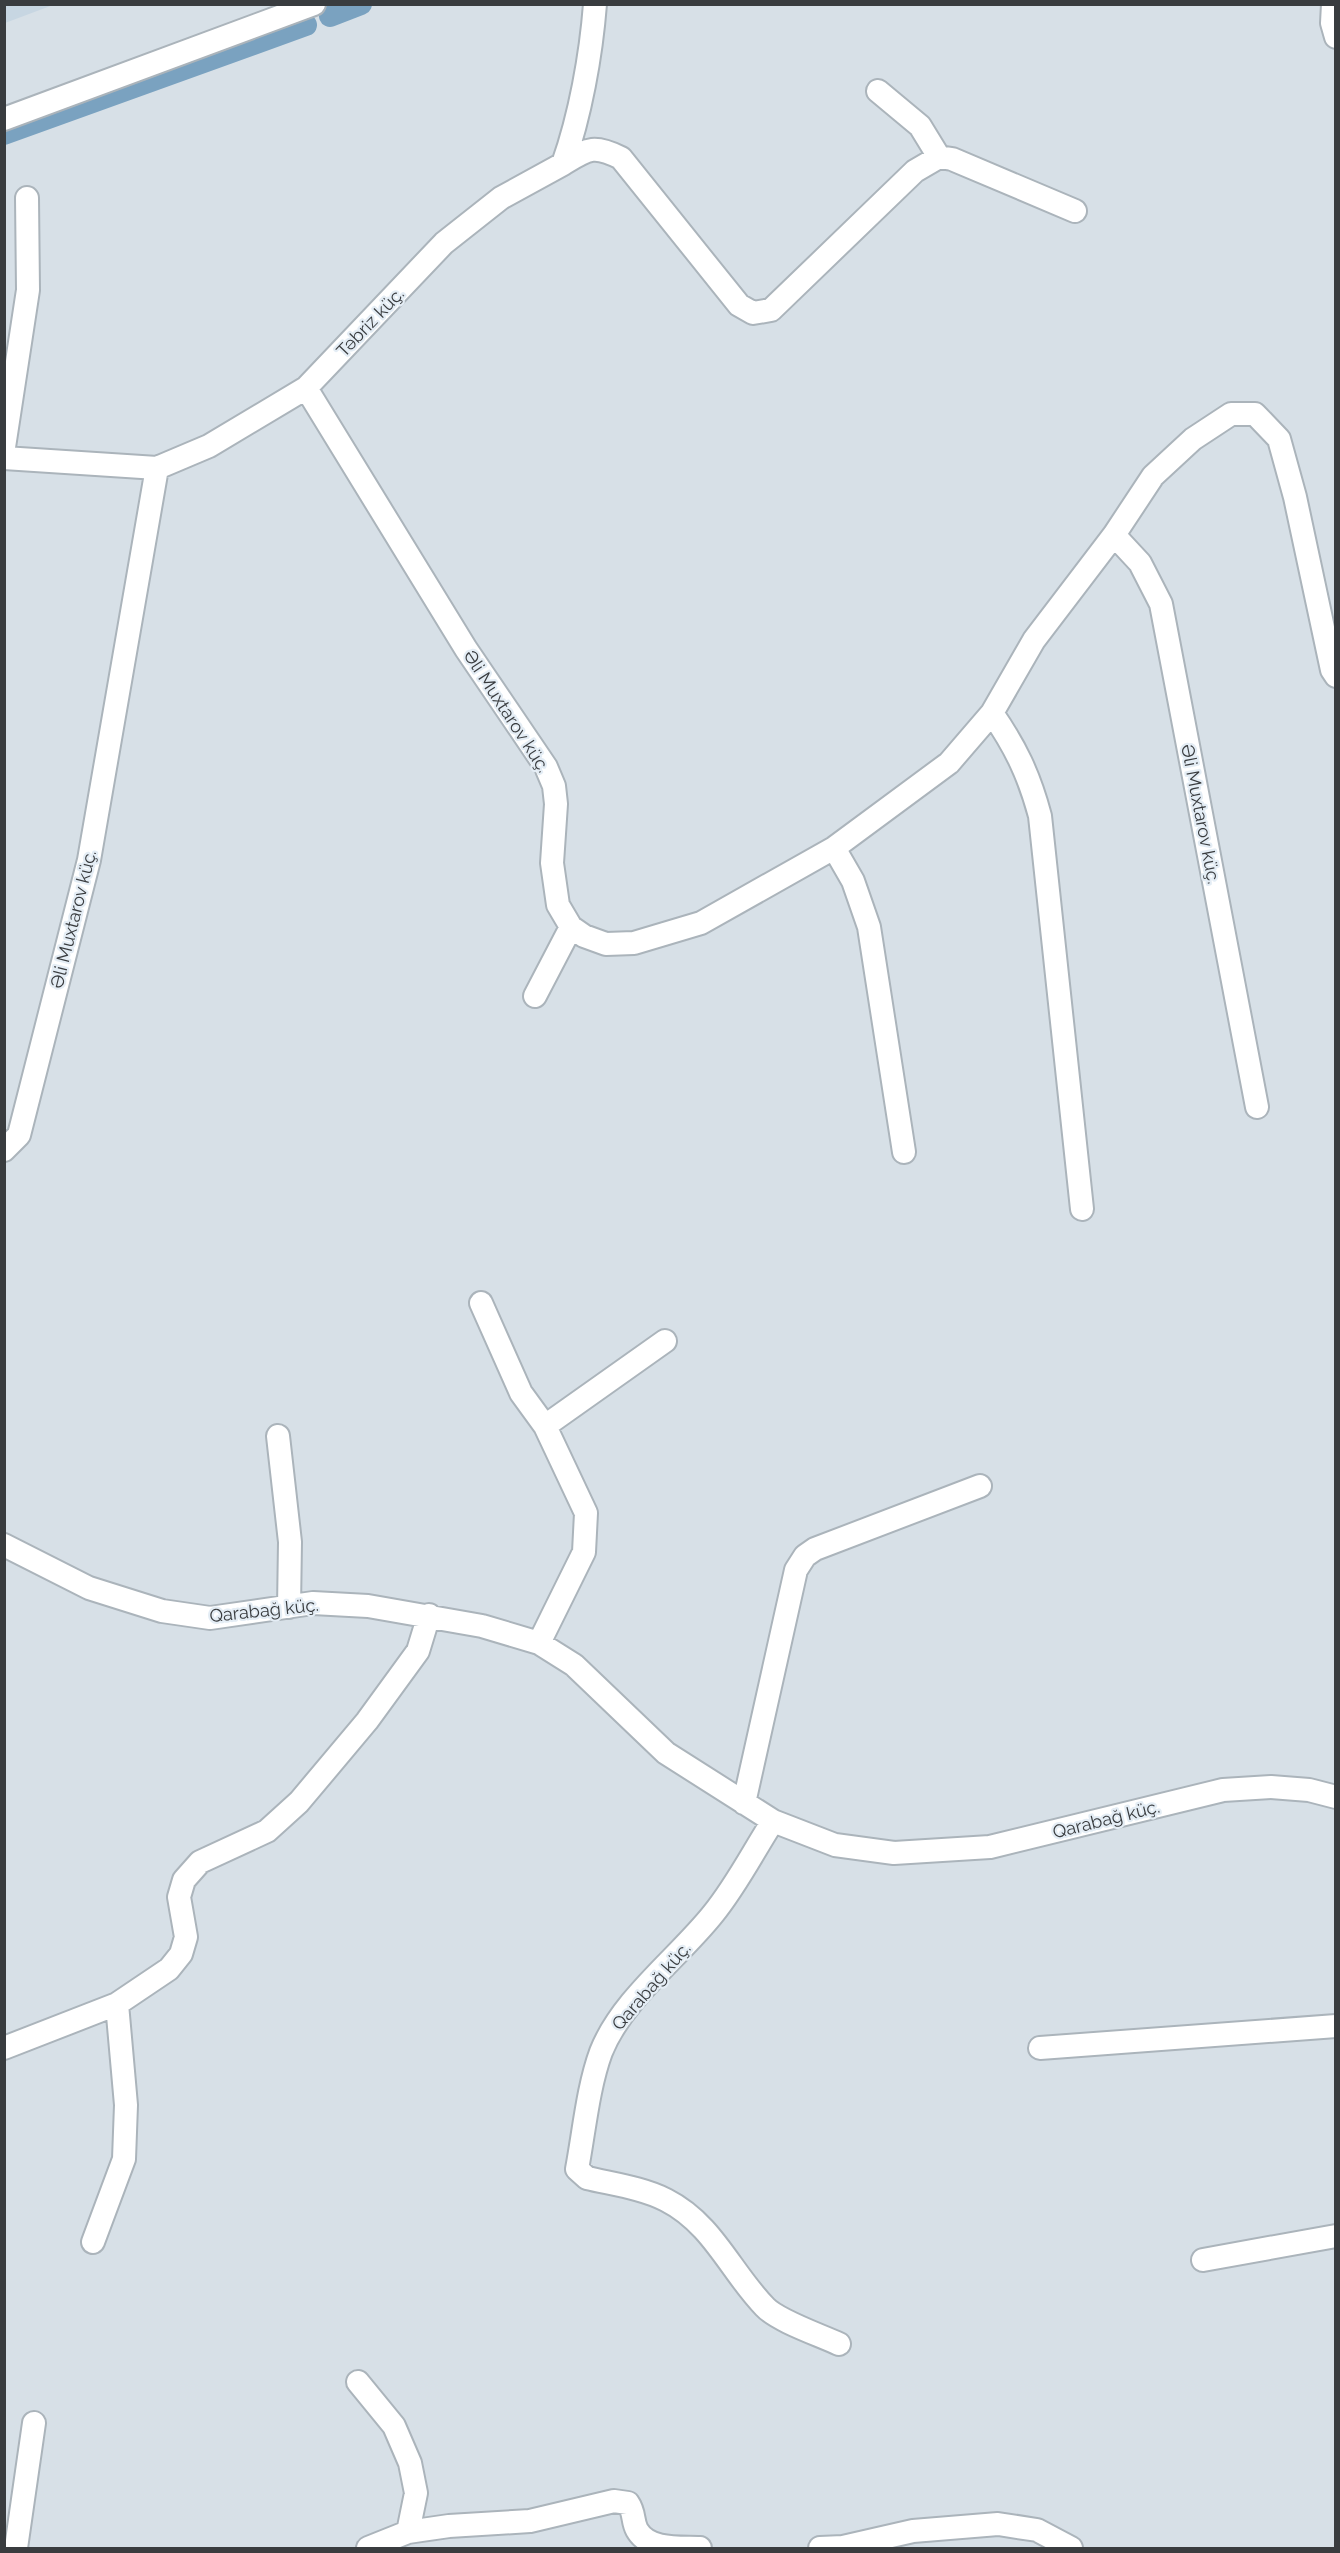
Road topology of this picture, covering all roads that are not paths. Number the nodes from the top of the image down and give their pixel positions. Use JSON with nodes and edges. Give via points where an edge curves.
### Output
{"nodes":[{"id":1,"x":314,"y":4,"type":"edge"},
{"id":2,"x":595,"y":4,"type":"edge"},
{"id":3,"x":1333,"y":4,"type":"edge"},
{"id":4,"x":1335,"y":37,"type":"edge"},
{"id":5,"x":878,"y":91,"type":"dead end"},
{"id":6,"x":4,"y":119,"type":"edge"},
{"id":7,"x":939,"y":157,"type":"junction"},
{"id":8,"x":563,"y":164,"type":"junction"},
{"id":9,"x":27,"y":198,"type":"dead end"},
{"id":10,"x":1075,"y":211,"type":"dead end"},
{"id":11,"x":306,"y":388,"type":"junction"},
{"id":12,"x":4,"y":447,"type":"edge"},
{"id":13,"x":4,"y":458,"type":"edge"},
{"id":14,"x":157,"y":468,"type":"junction"},
{"id":15,"x":1114,"y":535,"type":"junction"},
{"id":16,"x":1335,"y":676,"type":"edge"},
{"id":17,"x":992,"y":713,"type":"junction"},
{"id":18,"x":834,"y":848,"type":"junction"},
{"id":19,"x":571,"y":927,"type":"junction"},
{"id":20,"x":535,"y":996,"type":"dead end"},
{"id":21,"x":1257,"y":1107,"type":"dead end"},
{"id":22,"x":4,"y":1150,"type":"edge"},
{"id":23,"x":904,"y":1152,"type":"dead end"},
{"id":24,"x":1082,"y":1209,"type":"dead end"},
{"id":25,"x":481,"y":1303,"type":"dead end"},
{"id":26,"x":665,"y":1341,"type":"dead end"},
{"id":27,"x":545,"y":1426,"type":"junction"},
{"id":28,"x":278,"y":1436,"type":"dead end"},
{"id":29,"x":980,"y":1486,"type":"dead end"},
{"id":30,"x":4,"y":1545,"type":"edge"},
{"id":31,"x":289,"y":1607,"type":"junction"},
{"id":32,"x":429,"y":1615,"type":"junction"},
{"id":33,"x":539,"y":1643,"type":"junction"},
{"id":34,"x":1335,"y":1797,"type":"edge"},
{"id":35,"x":744,"y":1803,"type":"junction"},
{"id":36,"x":773,"y":1821,"type":"junction"},
{"id":37,"x":117,"y":2004,"type":"junction"},
{"id":38,"x":1335,"y":2026,"type":"edge"},
{"id":39,"x":4,"y":2048,"type":"edge"},
{"id":40,"x":1040,"y":2048,"type":"dead end"},
{"id":41,"x":1335,"y":2236,"type":"edge"},
{"id":42,"x":93,"y":2242,"type":"dead end"},
{"id":43,"x":1203,"y":2260,"type":"dead end"},
{"id":44,"x":839,"y":2344,"type":"dead end"},
{"id":45,"x":358,"y":2382,"type":"dead end"},
{"id":46,"x":34,"y":2423,"type":"dead end"},
{"id":47,"x":408,"y":2532,"type":"junction"},
{"id":48,"x":16,"y":2548,"type":"edge"},
{"id":49,"x":368,"y":2548,"type":"edge"},
{"id":50,"x":700,"y":2548,"type":"edge"},
{"id":51,"x":820,"y":2548,"type":"edge"},
{"id":52,"x":1071,"y":2548,"type":"edge"}],
"edges":[{"from":1,"to":6,"type":"street"},
{"from":2,"to":8,"type":"street","via":[[590,46]]},
{"from":3,"to":4,"type":"street"},
{"from":5,"to":7,"type":"street","via":[[920,126]]},
{"from":7,"to":8,"type":"street","name":"Təbriz küç.","via":[[915,171],[771,310],[753,313],[739,305],[621,158],[606,150],[587,149]]},
{"from":7,"to":10,"type":"street"},
{"from":8,"to":11,"type":"street","name":"Təbriz küç.","via":[[501,198],[444,243]]},
{"from":9,"to":12,"type":"street","via":[[28,290]]},
{"from":11,"to":14,"type":"street","name":"Təbriz küç.","via":[[209,446]]},
{"from":11,"to":19,"type":"street","name":"Əli Muxtarov küç.","via":[[466,649],[546,767],[556,804],[552,863],[558,905]]},
{"from":13,"to":14,"type":"street","name":"Təbriz küç."},
{"from":14,"to":22,"type":"street","name":"Əli Muxtarov küç.","via":[[89,860],[20,1135]]},
{"from":15,"to":16,"type":"street","via":[[1153,476],[1193,439],[1231,414],[1255,414],[1279,439]]},
{"from":15,"to":17,"type":"street","via":[[1034,640]]},
{"from":15,"to":21,"type":"street","name":"Əli Muxtarov küç.","via":[[1140,563],[1161,604]]},
{"from":17,"to":18,"type":"street","via":[[950,763]]},
{"from":17,"to":24,"type":"street","via":[[1013,742],[1031,780],[1040,816]]},
{"from":18,"to":19,"type":"street","via":[[701,923],[634,943],[606,944]]},
{"from":18,"to":23,"type":"street","via":[[853,881],[869,927]]},
{"from":19,"to":20,"type":"street"},
{"from":25,"to":27,"type":"street","via":[[521,1393]]},
{"from":26,"to":27,"type":"street"},
{"from":27,"to":33,"type":"street","via":[[586,1513],[584,1552]]},
{"from":28,"to":31,"type":"street","via":[[290,1542]]},
{"from":29,"to":35,"type":"street","via":[[814,1549],[805,1557],[796,1570]]},
{"from":30,"to":31,"type":"street","name":"Qarabağ küç.","via":[[89,1588],[162,1611],[210,1618]]},
{"from":31,"to":32,"type":"street","name":"Qarabağ küç.","via":[[313,1603],[368,1606]]},
{"from":32,"to":33,"type":"street","name":"Qarabağ küç."},
{"from":32,"to":37,"type":"street","via":[[418,1651],[367,1721],[298,1802],[267,1832],[200,1862],[184,1880],[179,1896],[186,1937],[181,1954],[169,1969]]},
{"from":33,"to":35,"type":"street","name":"Qarabağ küç.","via":[[574,1665],[666,1752]]},
{"from":34,"to":36,"type":"street","name":"Qarabağ küç.","via":[[1271,1787],[1223,1790],[990,1847],[894,1853],[836,1845]]},
{"from":35,"to":36,"type":"street","name":"Qarabağ küç."},
{"from":36,"to":44,"type":"street","name":"Qarabağ küç.","via":[[716,1911],[611,2032],[595,2074],[577,2169],[587,2178],[666,2200],[697,2221],[767,2310]]},
{"from":37,"to":39,"type":"street"},
{"from":37,"to":42,"type":"street","via":[[126,2105],[124,2159]]},
{"from":38,"to":40,"type":"street"},
{"from":41,"to":43,"type":"street"},
{"from":45,"to":47,"type":"street","via":[[394,2426],[410,2463],[416,2493]]},
{"from":46,"to":48,"type":"street"},
{"from":47,"to":49,"type":"street"},
{"from":47,"to":50,"type":"street","via":[[530,2521],[614,2501],[628,2503],[645,2539],[659,2546]]},
{"from":51,"to":52,"type":"street","via":[[843,2547],[913,2531],[998,2523],[1037,2530]]}]}
